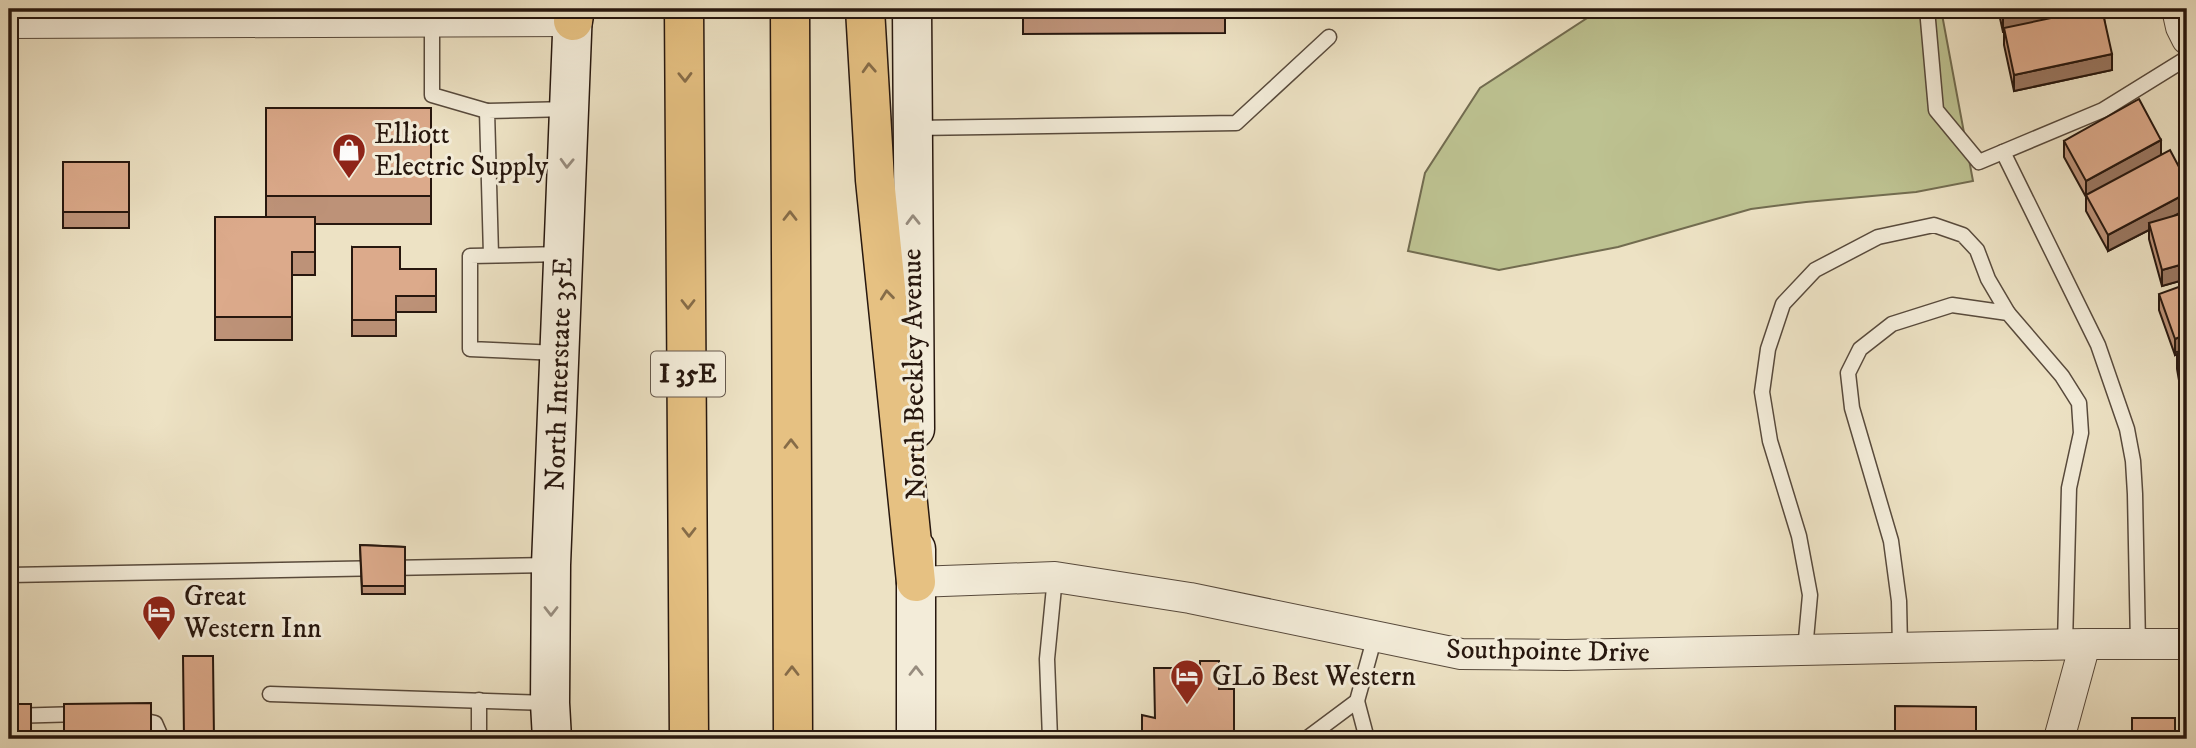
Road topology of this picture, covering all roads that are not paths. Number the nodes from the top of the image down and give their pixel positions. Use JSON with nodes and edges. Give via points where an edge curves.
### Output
{"nodes":[{"id":1,"x":684,"y":9,"type":"edge"},
{"id":2,"x":789,"y":9,"type":"edge"},
{"id":3,"x":865,"y":9,"type":"edge"},
{"id":4,"x":912,"y":9,"type":"edge"},
{"id":5,"x":1927,"y":9,"type":"edge"},
{"id":6,"x":2177,"y":9,"type":"edge"},
{"id":7,"x":574,"y":13,"type":"edge"},
{"id":8,"x":432,"y":22,"type":"junction"},
{"id":9,"x":9,"y":23,"type":"edge"},
{"id":10,"x":1329,"y":37,"type":"dead end"},
{"id":11,"x":2187,"y":39,"type":"edge"},
{"id":12,"x":2187,"y":58,"type":"edge"},
{"id":13,"x":570,"y":109,"type":"junction"},
{"id":14,"x":487,"y":111,"type":"junction"},
{"id":15,"x":912,"y":128,"type":"junction"},
{"id":16,"x":2003,"y":152,"type":"junction"},
{"id":17,"x":564,"y":254,"type":"junction"},
{"id":18,"x":491,"y":255,"type":"junction"},
{"id":19,"x":2008,"y":313,"type":"junction"},
{"id":20,"x":559,"y":353,"type":"junction"},
{"id":21,"x":551,"y":565,"type":"junction"},
{"id":22,"x":9,"y":575,"type":"edge"},
{"id":23,"x":1055,"y":577,"type":"junction"},
{"id":24,"x":916,"y":582,"type":"junction"},
{"id":25,"x":1375,"y":636,"type":"junction"},
{"id":26,"x":2187,"y":643,"type":"edge"},
{"id":27,"x":2075,"y":644,"type":"junction"},
{"id":28,"x":2138,"y":644,"type":"junction"},
{"id":29,"x":1900,"y":648,"type":"junction"},
{"id":30,"x":1805,"y":650,"type":"junction"},
{"id":31,"x":270,"y":694,"type":"dead end"},
{"id":32,"x":479,"y":700,"type":"junction"},
{"id":33,"x":1357,"y":701,"type":"junction"},
{"id":34,"x":97,"y":714,"type":"edge"},
{"id":35,"x":9,"y":716,"type":"edge"},
{"id":36,"x":121,"y":716,"type":"edge"},
{"id":37,"x":551,"y":721,"type":"edge"},
{"id":38,"x":162,"y":739,"type":"edge"},
{"id":39,"x":479,"y":739,"type":"edge"},
{"id":40,"x":689,"y":739,"type":"edge"},
{"id":41,"x":793,"y":739,"type":"edge"},
{"id":42,"x":916,"y":739,"type":"edge"},
{"id":43,"x":1050,"y":739,"type":"edge"},
{"id":44,"x":1306,"y":739,"type":"edge"},
{"id":45,"x":1367,"y":739,"type":"edge"},
{"id":46,"x":2059,"y":739,"type":"edge"}],
"edges":[{"from":1,"to":40,"type":"highway","number":"I 35E","one_way":true},
{"from":41,"to":2,"type":"highway","one_way":true},
{"from":24,"to":3,"type":"highway","one_way":true,"via":[[875,180]]},
{"from":4,"to":15,"type":"main road","name":"North Beckley Avenue"},
{"from":5,"to":16,"type":"lane","via":[[1936,110],[1979,162]]},
{"from":6,"to":11,"type":"street"},
{"from":7,"to":8,"type":"street"},
{"from":7,"to":13,"type":"main road","name":"North Interstate 35E"},
{"from":8,"to":9,"type":"street"},
{"from":8,"to":14,"type":"lane","via":[[432,95]]},
{"from":10,"to":15,"type":"lane","via":[[1236,123]]},
{"from":12,"to":16,"type":"lane","via":[[2103,110]]},
{"from":13,"to":14,"type":"lane"},
{"from":13,"to":17,"type":"main road","name":"North Interstate 35E","one_way":true},
{"from":14,"to":18,"type":"lane"},
{"from":24,"to":15,"type":"main road","name":"North Beckley Avenue","one_way":true},
{"from":16,"to":28,"type":"lane","via":[[2098,345],[2127,429],[2135,483]]},
{"from":17,"to":18,"type":"lane"},
{"from":17,"to":20,"type":"main road","name":"North Interstate 35E"},
{"from":18,"to":20,"type":"lane","via":[[470,256],[470,349]]},
{"from":19,"to":27,"type":"lane","via":[[2079,403],[2081,433],[2068,488]]},
{"from":19,"to":29,"type":"lane","via":[[1952,305],[1892,324],[1860,349],[1848,373],[1852,408],[1891,541]]},
{"from":19,"to":30,"type":"lane","via":[[1978,250],[1963,235],[1934,225],[1878,237],[1815,270],[1783,304],[1768,349],[1762,392],[1810,595]]},
{"from":20,"to":21,"type":"main road","name":"North Interstate 35E"},
{"from":21,"to":22,"type":"lane"},
{"from":21,"to":37,"type":"main road","name":"North Interstate 35E","one_way":true},
{"from":23,"to":24,"type":"street","name":"Southpointe Drive"},
{"from":23,"to":25,"type":"street","name":"Southpointe Drive","via":[[1189,598]]},
{"from":23,"to":43,"type":"lane","via":[[1047,659]]},
{"from":42,"to":24,"type":"main road","name":"North Beckley Avenue","one_way":true},
{"from":25,"to":30,"type":"street","name":"Southpointe Drive","via":[[1461,654]]},
{"from":25,"to":33,"type":"lane"},
{"from":26,"to":28,"type":"street","name":"Southpointe Drive"},
{"from":27,"to":28,"type":"street","name":"Southpointe Drive"},
{"from":27,"to":29,"type":"street","name":"Southpointe Drive"},
{"from":27,"to":46,"type":"street"},
{"from":29,"to":30,"type":"street","name":"Southpointe Drive"},
{"from":31,"to":32,"type":"lane"},
{"from":32,"to":37,"type":"lane"},
{"from":32,"to":39,"type":"lane"},
{"from":33,"to":44,"type":"lane"},
{"from":33,"to":45,"type":"lane"},
{"from":34,"to":35,"type":"lane"},
{"from":36,"to":38,"type":"lane","via":[[155,723]]}]}
